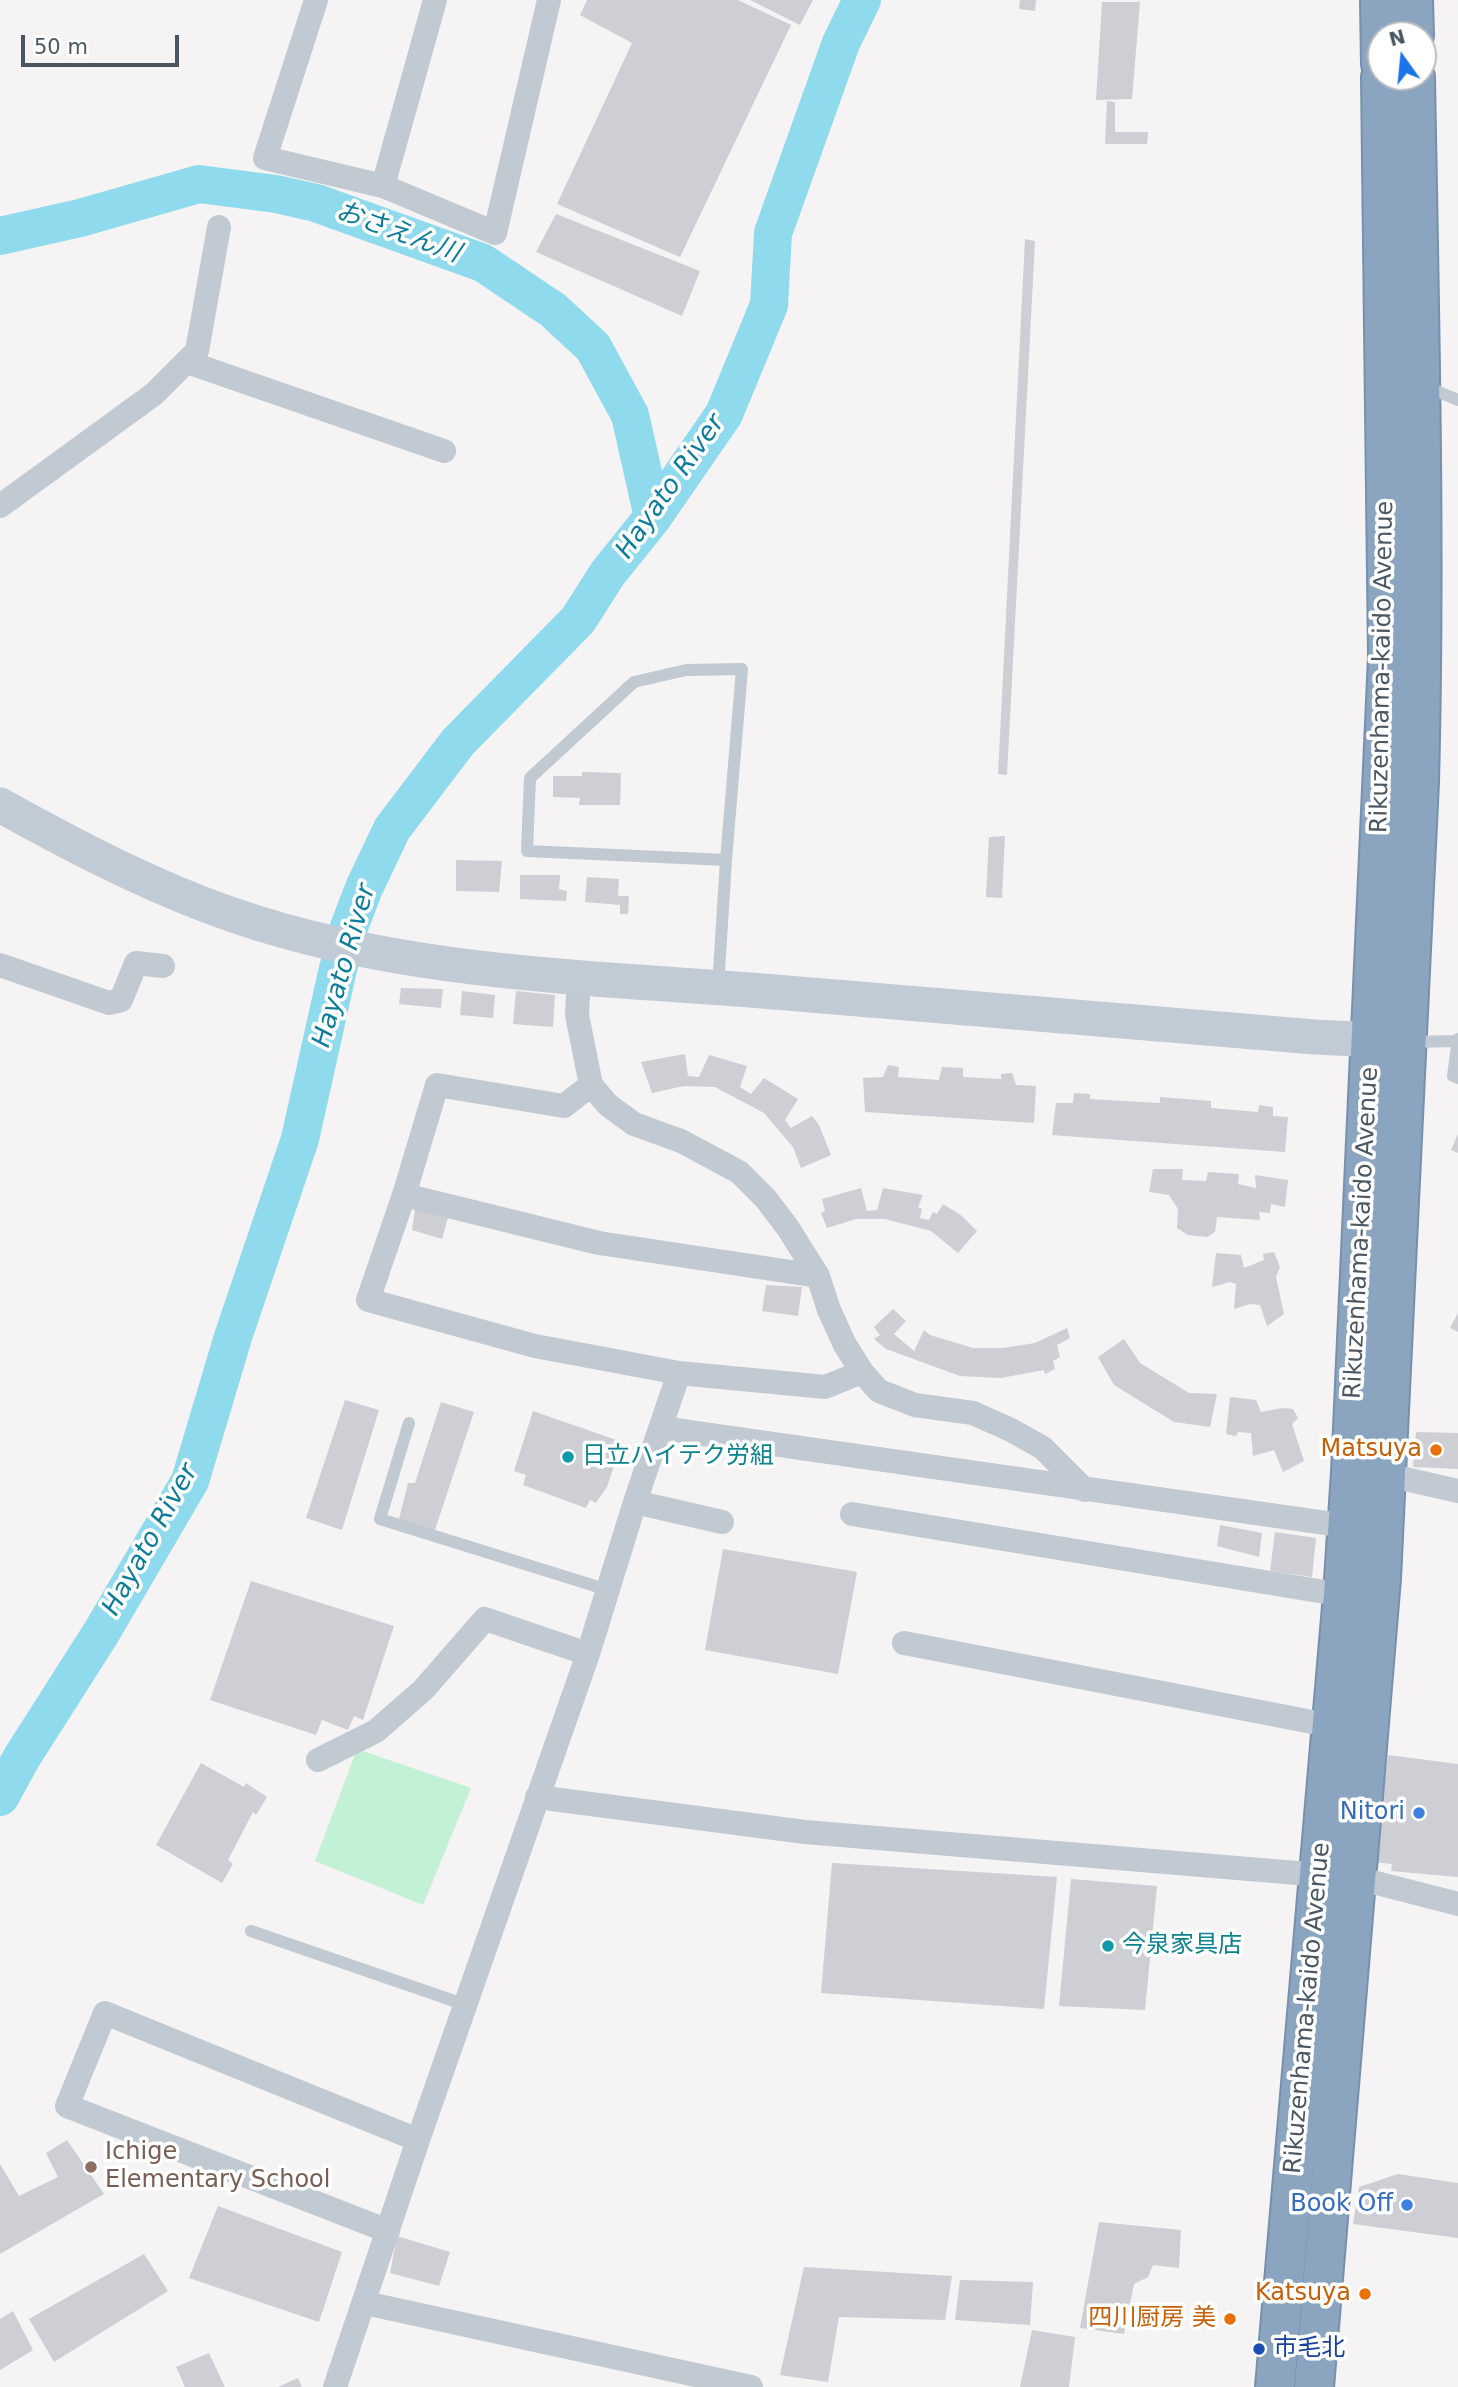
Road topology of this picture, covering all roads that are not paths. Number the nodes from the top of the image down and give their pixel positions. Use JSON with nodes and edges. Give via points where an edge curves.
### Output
{"nodes":[{"id":1,"x":316,"y":0,"type":"edge"},
{"id":2,"x":435,"y":0,"type":"edge"},
{"id":3,"x":549,"y":0,"type":"edge"},
{"id":4,"x":1380,"y":0,"type":"edge"},
{"id":5,"x":1413,"y":0,"type":"edge"},
{"id":6,"x":1380,"y":21,"type":"edge"},
{"id":7,"x":1414,"y":21,"type":"edge"},
{"id":8,"x":1382,"y":91,"type":"edge"},
{"id":9,"x":1414,"y":91,"type":"edge"},
{"id":10,"x":383,"y":186,"type":"junction"},
{"id":11,"x":219,"y":227,"type":"dead end"},
{"id":12,"x":187,"y":362,"type":"junction"},
{"id":13,"x":1403,"y":382,"type":"junction"},
{"id":14,"x":1458,"y":400,"type":"edge"},
{"id":15,"x":444,"y":451,"type":"dead end"},
{"id":16,"x":0,"y":506,"type":"edge"},
{"id":17,"x":0,"y":805,"type":"edge"},
{"id":18,"x":726,"y":860,"type":"junction"},
{"id":19,"x":0,"y":964,"type":"edge"},
{"id":20,"x":163,"y":966,"type":"dead end"},
{"id":21,"x":579,"y":976,"type":"junction"},
{"id":22,"x":718,"y":987,"type":"junction"},
{"id":23,"x":1458,"y":1040,"type":"edge"},
{"id":24,"x":1388,"y":1041,"type":"junction"},
{"id":25,"x":1458,"y":1078,"type":"edge"},
{"id":26,"x":591,"y":1085,"type":"junction"},
{"id":27,"x":404,"y":1195,"type":"junction"},
{"id":28,"x":818,"y":1276,"type":"junction"},
{"id":29,"x":862,"y":1372,"type":"junction"},
{"id":30,"x":679,"y":1373,"type":"junction"},
{"id":31,"x":409,"y":1423,"type":"dead end"},
{"id":32,"x":661,"y":1428,"type":"junction"},
{"id":33,"x":1369,"y":1474,"type":"junction"},
{"id":34,"x":1085,"y":1490,"type":"junction"},
{"id":35,"x":1458,"y":1491,"type":"edge"},
{"id":36,"x":635,"y":1502,"type":"junction"},
{"id":37,"x":852,"y":1514,"type":"dead end"},
{"id":38,"x":722,"y":1522,"type":"dead end"},
{"id":39,"x":1347,"y":1527,"type":"junction"},
{"id":40,"x":608,"y":1590,"type":"junction"},
{"id":41,"x":1343,"y":1595,"type":"junction"},
{"id":42,"x":904,"y":1643,"type":"dead end"},
{"id":43,"x":588,"y":1654,"type":"junction"},
{"id":44,"x":1333,"y":1726,"type":"junction"},
{"id":45,"x":318,"y":1760,"type":"dead end"},
{"id":46,"x":537,"y":1797,"type":"junction"},
{"id":47,"x":1338,"y":1876,"type":"junction"},
{"id":48,"x":1458,"y":1904,"type":"edge"},
{"id":49,"x":251,"y":1931,"type":"dead end"},
{"id":50,"x":466,"y":2005,"type":"junction"},
{"id":51,"x":418,"y":2140,"type":"junction"},
{"id":52,"x":388,"y":2231,"type":"junction"},
{"id":53,"x":365,"y":2303,"type":"junction"},
{"id":54,"x":335,"y":2387,"type":"edge"},
{"id":55,"x":751,"y":2387,"type":"edge"},
{"id":56,"x":1275,"y":2387,"type":"edge"},
{"id":57,"x":1314,"y":2387,"type":"edge"}],
"edges":[{"from":1,"to":10,"type":"street","via":[[265,158]]},
{"from":2,"to":10,"type":"street"},
{"from":3,"to":10,"type":"street","via":[[495,233]]},
{"from":4,"to":6,"type":"highway"},
{"from":5,"to":7,"type":"highway"},
{"from":8,"to":13,"type":"highway","name":"Rikuzenhama-kaido Avenue"},
{"from":9,"to":13,"type":"highway","name":"Rikuzenhama-kaido Avenue"},
{"from":11,"to":12,"type":"street","via":[[197,351]]},
{"from":12,"to":15,"type":"street"},
{"from":12,"to":16,"type":"street","via":[[154,394]]},
{"from":13,"to":14,"type":"lane"},
{"from":13,"to":24,"type":"highway","name":"Rikuzenhama-kaido Avenue","via":[[1388,657]]},
{"from":17,"to":21,"type":"street","via":[[135,874],[231,915],[419,960]]},
{"from":18,"to":18,"type":"lane","via":[[742,669],[686,670],[634,682],[530,778],[527,851]]},
{"from":18,"to":22,"type":"lane"},
{"from":19,"to":20,"type":"street","via":[[109,1003],[121,1000],[136,963]]},
{"from":21,"to":22,"type":"street"},
{"from":21,"to":26,"type":"street","via":[[577,1014]]},
{"from":22,"to":24,"type":"street"},
{"from":23,"to":24,"type":"lane"},
{"from":23,"to":25,"type":"lane","via":[[1453,1076]]},
{"from":24,"to":33,"type":"highway","name":"Rikuzenhama-kaido Avenue"},
{"from":26,"to":27,"type":"street","via":[[564,1106],[437,1085]]},
{"from":26,"to":28,"type":"street","via":[[634,1124],[681,1141],[738,1171],[766,1199]]},
{"from":27,"to":28,"type":"street","via":[[599,1243]]},
{"from":27,"to":30,"type":"street","via":[[369,1300],[535,1346]]},
{"from":28,"to":29,"type":"street","via":[[829,1311]]},
{"from":29,"to":30,"type":"street","via":[[825,1387]]},
{"from":29,"to":34,"type":"street","via":[[879,1391],[915,1405],[973,1413],[1011,1430],[1043,1448]]},
{"from":30,"to":32,"type":"street"},
{"from":31,"to":40,"type":"lane","via":[[380,1519]]},
{"from":32,"to":34,"type":"street"},
{"from":32,"to":36,"type":"street"},
{"from":33,"to":35,"type":"street"},
{"from":33,"to":39,"type":"highway","name":"Rikuzenhama-kaido Avenue"},
{"from":33,"to":47,"type":"highway","name":"Rikuzenhama-kaido Avenue"},
{"from":34,"to":39,"type":"street"},
{"from":36,"to":38,"type":"street"},
{"from":36,"to":40,"type":"street"},
{"from":37,"to":41,"type":"street"},
{"from":39,"to":41,"type":"highway","name":"Rikuzenhama-kaido Avenue"},
{"from":40,"to":43,"type":"street"},
{"from":41,"to":44,"type":"highway","name":"Rikuzenhama-kaido Avenue"},
{"from":42,"to":44,"type":"street"},
{"from":43,"to":45,"type":"street","via":[[485,1619],[422,1690],[376,1731]]},
{"from":43,"to":46,"type":"street"},
{"from":44,"to":47,"type":"highway","name":"Rikuzenhama-kaido Avenue"},
{"from":46,"to":47,"type":"street","via":[[805,1832]]},
{"from":46,"to":50,"type":"street"},
{"from":47,"to":48,"type":"street"},
{"from":47,"to":56,"type":"highway","name":"Rikuzenhama-kaido Avenue"},
{"from":47,"to":57,"type":"highway","name":"Rikuzenhama-kaido Avenue"},
{"from":49,"to":50,"type":"lane"},
{"from":50,"to":51,"type":"street"},
{"from":51,"to":52,"type":"street"},
{"from":51,"to":52,"type":"street","via":[[105,2013],[68,2106]]},
{"from":52,"to":53,"type":"street"},
{"from":53,"to":54,"type":"street"},
{"from":53,"to":55,"type":"street"}]}
